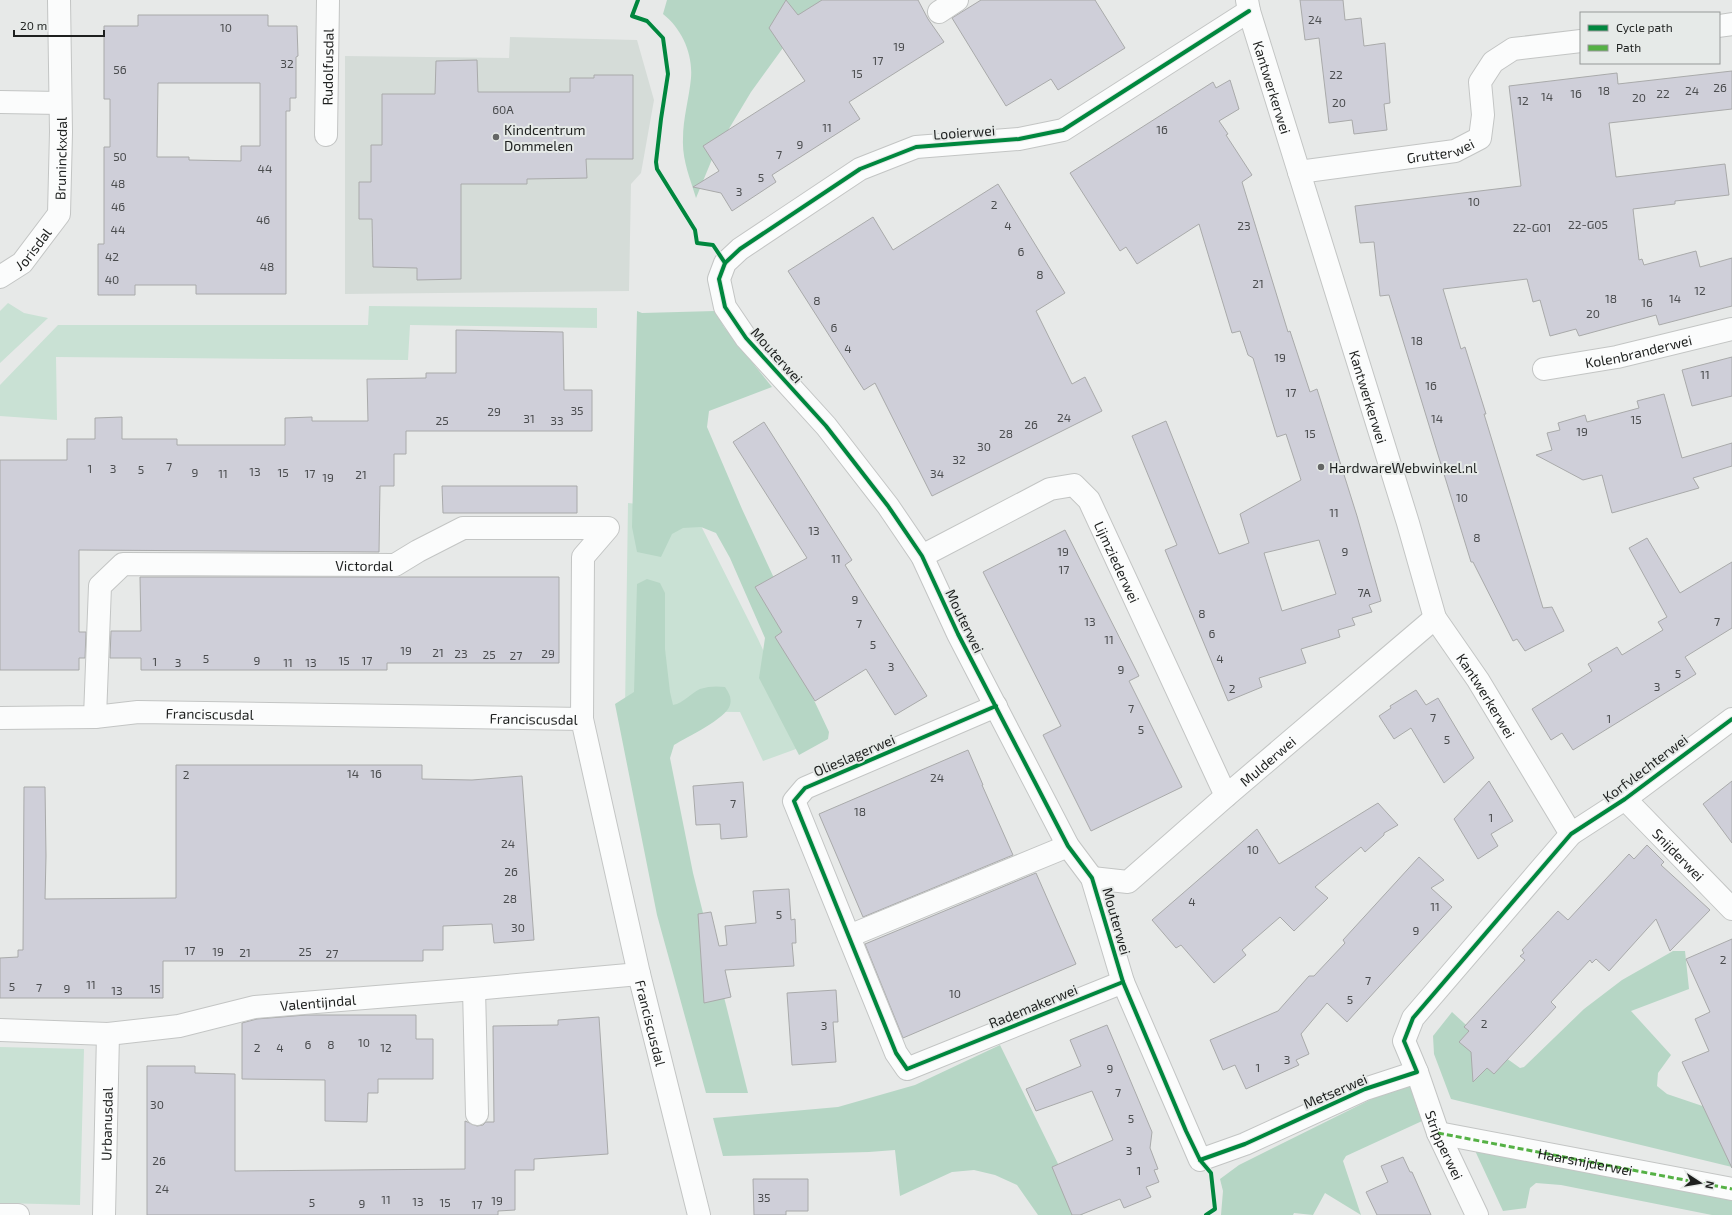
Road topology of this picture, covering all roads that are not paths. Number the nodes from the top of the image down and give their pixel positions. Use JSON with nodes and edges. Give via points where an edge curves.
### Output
{"nodes":[{"id":1,"x":59,"y":0,"type":"edge"},
{"id":2,"x":328,"y":0,"type":"edge"},
{"id":3,"x":957,"y":0,"type":"edge"},
{"id":4,"x":1248,"y":6,"type":"edge"},
{"id":5,"x":939,"y":12,"type":"dead end"},
{"id":6,"x":1732,"y":24,"type":"edge"},
{"id":7,"x":1720,"y":26,"type":"edge"},
{"id":8,"x":1580,"y":41,"type":"edge"},
{"id":9,"x":0,"y":102,"type":"edge"},
{"id":10,"x":60,"y":102,"type":"junction"},
{"id":11,"x":326,"y":134,"type":"dead end"},
{"id":12,"x":1299,"y":172,"type":"junction"},
{"id":13,"x":59,"y":214,"type":"joint"},
{"id":14,"x":0,"y":277,"type":"edge"},
{"id":15,"x":725,"y":307,"type":"joint"},
{"id":16,"x":1732,"y":329,"type":"edge"},
{"id":17,"x":1544,"y":368,"type":"dead end"},
{"id":18,"x":922,"y":556,"type":"junction"},
{"id":19,"x":1435,"y":618,"type":"junction"},
{"id":20,"x":996,"y":706,"type":"junction"},
{"id":21,"x":95,"y":717,"type":"junction"},
{"id":22,"x":0,"y":718,"type":"edge"},
{"id":23,"x":582,"y":719,"type":"junction"},
{"id":24,"x":1732,"y":719,"type":"edge"},
{"id":25,"x":1226,"y":796,"type":"junction"},
{"id":26,"x":1624,"y":799,"type":"junction"},
{"id":27,"x":1571,"y":834,"type":"junction"},
{"id":28,"x":1068,"y":846,"type":"junction"},
{"id":29,"x":1092,"y":878,"type":"junction"},
{"id":30,"x":1732,"y":910,"type":"edge"},
{"id":31,"x":849,"y":936,"type":"junction"},
{"id":32,"x":638,"y":974,"type":"junction"},
{"id":33,"x":1123,"y":982,"type":"junction"},
{"id":34,"x":474,"y":989,"type":"junction"},
{"id":35,"x":0,"y":1030,"type":"edge"},
{"id":36,"x":108,"y":1034,"type":"junction"},
{"id":37,"x":1417,"y":1072,"type":"junction"},
{"id":38,"x":477,"y":1114,"type":"dead end"},
{"id":39,"x":1438,"y":1133,"type":"junction"},
{"id":40,"x":1732,"y":1190,"type":"edge"},
{"id":41,"x":0,"y":1214,"type":"edge"},
{"id":42,"x":18,"y":1215,"type":"edge"},
{"id":43,"x":104,"y":1215,"type":"edge"},
{"id":44,"x":699,"y":1215,"type":"edge"},
{"id":45,"x":1477,"y":1215,"type":"edge"}],
"edges":[{"from":1,"to":10,"type":"street","name":"Bruninckxdal"},
{"from":2,"to":11,"type":"street","name":"Rudolfusdal"},
{"from":3,"to":5,"type":"street"},
{"from":4,"to":12,"type":"street","name":"Kantwerkerwei"},
{"from":4,"to":15,"type":"street","name":"Looierwei","via":[[1064,130],[1019,139],[916,147],[860,169],[740,249],[725,263],[720,279]]},
{"from":6,"to":7,"type":"street"},
{"from":8,"to":12,"type":"street","name":"Grutterwei","via":[[1513,49],[1493,62],[1480,82],[1483,115],[1480,138],[1455,151]]},
{"from":9,"to":10,"type":"street","name":"Bruninckxdal"},
{"from":10,"to":13,"type":"street","name":"Bruninckxdal"},
{"from":12,"to":19,"type":"street","name":"Kantwerkerwei"},
{"from":13,"to":14,"type":"street","name":"Jorisdal","via":[[22,263]]},
{"from":15,"to":18,"type":"street","name":"Mouterwei","via":[[746,338],[826,426],[888,506]]},
{"from":16,"to":17,"type":"street","name":"Kolenbranderwei","via":[[1617,357]]},
{"from":18,"to":20,"type":"street","name":"Mouterwei","via":[[958,634]]},
{"from":18,"to":25,"type":"street","name":"Lijmziederwei","via":[[1050,489],[1074,485],[1089,500]]},
{"from":19,"to":25,"type":"street","name":"Mulderwei"},
{"from":19,"to":27,"type":"street","name":"Kantwerkerwei","via":[[1478,680]]},
{"from":20,"to":28,"type":"street","name":"Mouterwei"},
{"from":20,"to":31,"type":"street","name":"Olieslagerwei","via":[[805,788],[794,801]]},
{"from":21,"to":22,"type":"street","name":"Franciscusdal"},
{"from":21,"to":23,"type":"street","name":"Franciscusdal","via":[[138,712]]},
{"from":21,"to":23,"type":"street","name":"Victordal","via":[[100,586],[123,564],[395,565],[463,528],[608,528],[583,557]]},
{"from":23,"to":32,"type":"street","name":"Franciscusdal"},
{"from":24,"to":26,"type":"street","name":"Korfvlechterwei"},
{"from":25,"to":29,"type":"street","name":"Mulderwei","via":[[1128,882]]},
{"from":26,"to":27,"type":"street","name":"Korfvlechterwei"},
{"from":26,"to":30,"type":"street","name":"Snijderwei"},
{"from":27,"to":37,"type":"street","via":[[1413,1018],[1404,1041]]},
{"from":28,"to":29,"type":"street","name":"Mouterwei"},
{"from":28,"to":31,"type":"street"},
{"from":29,"to":33,"type":"street","name":"Mouterwei"},
{"from":31,"to":33,"type":"street","name":"Rademakerwei","via":[[896,1053],[907,1070]]},
{"from":32,"to":34,"type":"street","name":"Valentijndal"},
{"from":32,"to":44,"type":"street","name":"Franciscusdal"},
{"from":33,"to":37,"type":"street","name":"Metserwei","via":[[1200,1160],[1245,1144],[1365,1089]]},
{"from":34,"to":36,"type":"street","name":"Valentijndal","via":[[255,1007],[179,1026]]},
{"from":34,"to":38,"type":"street"},
{"from":35,"to":36,"type":"street","name":"Valentijndal"},
{"from":36,"to":43,"type":"street","name":"Urbanusdal"},
{"from":37,"to":39,"type":"street","name":"Stripperwei"},
{"from":39,"to":40,"type":"street","name":"Haarsnijderwei"},
{"from":39,"to":45,"type":"street","name":"Stripperwei"},
{"from":41,"to":42,"type":"street"}]}
